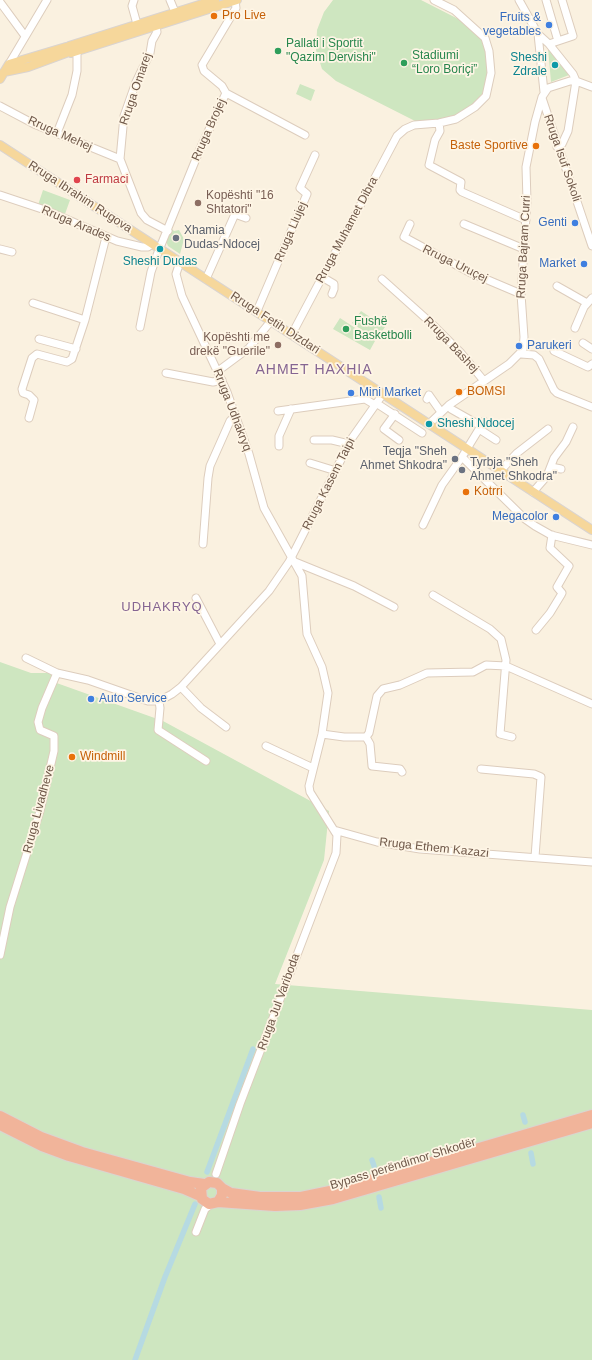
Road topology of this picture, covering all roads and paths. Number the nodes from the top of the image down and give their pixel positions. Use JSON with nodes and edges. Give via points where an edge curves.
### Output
{"nodes":[{"id":1,"x":47,"y":0,"type":"edge"},
{"id":2,"x":134,"y":0,"type":"edge"},
{"id":3,"x":170,"y":0,"type":"edge"},
{"id":4,"x":215,"y":0,"type":"edge"},
{"id":5,"x":236,"y":0,"type":"edge"},
{"id":6,"x":434,"y":0,"type":"edge"},
{"id":7,"x":520,"y":0,"type":"edge"},
{"id":8,"x":546,"y":0,"type":"edge"},
{"id":9,"x":562,"y":0,"type":"edge"},
{"id":10,"x":0,"y":2,"type":"edge"},
{"id":11,"x":175,"y":12,"type":"junction"},
{"id":12,"x":155,"y":22,"type":"junction"},
{"id":13,"x":137,"y":24,"type":"junction"},
{"id":14,"x":538,"y":34,"type":"junction"},
{"id":15,"x":25,"y":36,"type":"junction"},
{"id":16,"x":558,"y":41,"type":"junction"},
{"id":17,"x":549,"y":44,"type":"junction"},
{"id":18,"x":70,"y":50,"type":"junction"},
{"id":19,"x":9,"y":64,"type":"junction"},
{"id":20,"x":2,"y":75,"type":"edge"},
{"id":21,"x":576,"y":81,"type":"junction"},
{"id":22,"x":592,"y":87,"type":"edge"},
{"id":23,"x":226,"y":93,"type":"junction"},
{"id":24,"x":543,"y":95,"type":"junction"},
{"id":25,"x":0,"y":106,"type":"edge"},
{"id":26,"x":439,"y":123,"type":"junction"},
{"id":27,"x":57,"y":133,"type":"junction"},
{"id":28,"x":305,"y":135,"type":"dead end"},
{"id":29,"x":0,"y":145,"type":"edge"},
{"id":30,"x":557,"y":147,"type":"junction"},
{"id":31,"x":315,"y":156,"type":"dead end"},
{"id":32,"x":120,"y":159,"type":"junction"},
{"id":33,"x":0,"y":195,"type":"edge"},
{"id":34,"x":246,"y":218,"type":"dead end"},
{"id":35,"x":526,"y":220,"type":"junction"},
{"id":36,"x":410,"y":224,"type":"dead end"},
{"id":37,"x":464,"y":224,"type":"dead end"},
{"id":38,"x":168,"y":231,"type":"junction"},
{"id":39,"x":106,"y":237,"type":"junction"},
{"id":40,"x":152,"y":244,"type":"junction"},
{"id":41,"x":592,"y":246,"type":"edge"},
{"id":42,"x":0,"y":249,"type":"edge"},
{"id":43,"x":160,"y":249,"type":"junction"},
{"id":44,"x":524,"y":249,"type":"junction"},
{"id":45,"x":12,"y":252,"type":"dead end"},
{"id":46,"x":180,"y":262,"type":"junction"},
{"id":47,"x":322,"y":277,"type":"junction"},
{"id":48,"x":206,"y":279,"type":"junction"},
{"id":49,"x":382,"y":279,"type":"dead end"},
{"id":50,"x":557,"y":286,"type":"dead end"},
{"id":51,"x":332,"y":294,"type":"dead end"},
{"id":52,"x":521,"y":294,"type":"junction"},
{"id":53,"x":590,"y":301,"type":"edge"},
{"id":54,"x":33,"y":303,"type":"dead end"},
{"id":55,"x":257,"y":311,"type":"junction"},
{"id":56,"x":86,"y":320,"type":"junction"},
{"id":57,"x":271,"y":321,"type":"junction"},
{"id":58,"x":140,"y":327,"type":"dead end"},
{"id":59,"x":576,"y":328,"type":"dead end"},
{"id":60,"x":292,"y":334,"type":"junction"},
{"id":61,"x":39,"y":339,"type":"dead end"},
{"id":62,"x":583,"y":343,"type":"dead end"},
{"id":63,"x":76,"y":349,"type":"junction"},
{"id":64,"x":592,"y":349,"type":"edge"},
{"id":65,"x":554,"y":350,"type":"dead end"},
{"id":66,"x":521,"y":354,"type":"junction"},
{"id":67,"x":592,"y":364,"type":"edge"},
{"id":68,"x":218,"y":371,"type":"junction"},
{"id":69,"x":166,"y":373,"type":"dead end"},
{"id":70,"x":222,"y":380,"type":"junction"},
{"id":71,"x":484,"y":381,"type":"junction"},
{"id":72,"x":383,"y":394,"type":"junction"},
{"id":73,"x":427,"y":399,"type":"dead end"},
{"id":74,"x":376,"y":404,"type":"junction"},
{"id":75,"x":449,"y":405,"type":"junction"},
{"id":76,"x":592,"y":407,"type":"edge"},
{"id":77,"x":291,"y":409,"type":"junction"},
{"id":78,"x":278,"y":411,"type":"dead end"},
{"id":79,"x":441,"y":412,"type":"junction"},
{"id":80,"x":395,"y":414,"type":"junction"},
{"id":81,"x":234,"y":416,"type":"junction"},
{"id":82,"x":29,"y":418,"type":"dead end"},
{"id":83,"x":429,"y":424,"type":"junction"},
{"id":84,"x":481,"y":425,"type":"junction"},
{"id":85,"x":573,"y":427,"type":"dead end"},
{"id":86,"x":548,"y":429,"type":"dead end"},
{"id":87,"x":422,"y":433,"type":"dead end"},
{"id":88,"x":314,"y":440,"type":"dead end"},
{"id":89,"x":399,"y":440,"type":"dead end"},
{"id":90,"x":496,"y":440,"type":"dead end"},
{"id":91,"x":349,"y":444,"type":"junction"},
{"id":92,"x":279,"y":446,"type":"dead end"},
{"id":93,"x":467,"y":448,"type":"junction"},
{"id":94,"x":462,"y":457,"type":"junction"},
{"id":95,"x":310,"y":463,"type":"dead end"},
{"id":96,"x":551,"y":467,"type":"junction"},
{"id":97,"x":561,"y":469,"type":"dead end"},
{"id":98,"x":501,"y":470,"type":"junction"},
{"id":99,"x":336,"y":471,"type":"junction"},
{"id":100,"x":533,"y":492,"type":"junction"},
{"id":101,"x":423,"y":525,"type":"dead end"},
{"id":102,"x":592,"y":530,"type":"edge"},
{"id":103,"x":552,"y":535,"type":"junction"},
{"id":104,"x":203,"y":544,"type":"dead end"},
{"id":105,"x":592,"y":545,"type":"edge"},
{"id":106,"x":294,"y":559,"type":"junction"},
{"id":107,"x":434,"y":595,"type":"dead end"},
{"id":108,"x":196,"y":598,"type":"dead end"},
{"id":109,"x":394,"y":607,"type":"dead end"},
{"id":110,"x":536,"y":630,"type":"dead end"},
{"id":111,"x":220,"y":644,"type":"junction"},
{"id":112,"x":26,"y":658,"type":"dead end"},
{"id":113,"x":506,"y":666,"type":"junction"},
{"id":114,"x":57,"y":673,"type":"junction"},
{"id":115,"x":181,"y":687,"type":"junction"},
{"id":116,"x":159,"y":701,"type":"junction"},
{"id":117,"x":592,"y":704,"type":"edge"},
{"id":118,"x":226,"y":727,"type":"dead end"},
{"id":119,"x":322,"y":734,"type":"junction"},
{"id":120,"x":366,"y":737,"type":"junction"},
{"id":121,"x":512,"y":737,"type":"dead end"},
{"id":122,"x":266,"y":746,"type":"dead end"},
{"id":123,"x":206,"y":762,"type":"dead end"},
{"id":124,"x":313,"y":768,"type":"junction"},
{"id":125,"x":481,"y":769,"type":"dead end"},
{"id":126,"x":402,"y":772,"type":"dead end"},
{"id":127,"x":334,"y":830,"type":"junction"},
{"id":128,"x":535,"y":857,"type":"junction"},
{"id":129,"x":592,"y":862,"type":"edge"},
{"id":130,"x":0,"y":955,"type":"edge"},
{"id":131,"x":592,"y":1115,"type":"edge"},
{"id":132,"x":0,"y":1116,"type":"edge"},
{"id":133,"x":592,"y":1123,"type":"edge"},
{"id":134,"x":0,"y":1125,"type":"edge"},
{"id":135,"x":210,"y":1180,"type":"junction"},
{"id":136,"x":221,"y":1187,"type":"junction"},
{"id":137,"x":201,"y":1197,"type":"junction"},
{"id":138,"x":211,"y":1206,"type":"junction"},
{"id":139,"x":196,"y":1232,"type":"dead end"}],
"edges":[{"from":1,"to":15,"type":"street"},
{"from":2,"to":13,"type":"street","via":[[132,6]]},
{"from":3,"to":11,"type":"street"},
{"from":4,"to":11,"type":"main road"},
{"from":5,"to":12,"type":"main road"},
{"from":5,"to":23,"type":"street","name":"Rruga Brojej","via":[[236,8],[202,67]]},
{"from":6,"to":26,"type":"street","via":[[454,10],[485,38],[491,62],[488,89],[481,102],[456,118]]},
{"from":7,"to":14,"type":"street"},
{"from":8,"to":16,"type":"street"},
{"from":9,"to":16,"type":"street","via":[[573,36]]},
{"from":10,"to":15,"type":"street"},
{"from":11,"to":12,"type":"main road"},
{"from":12,"to":13,"type":"main road"},
{"from":12,"to":18,"type":"main road"},
{"from":12,"to":32,"type":"street","name":"Rruga Omarej","via":[[157,32],[124,116]]},
{"from":13,"to":18,"type":"main road"},
{"from":14,"to":17,"type":"street"},
{"from":14,"to":24,"type":"street"},
{"from":15,"to":19,"type":"street"},
{"from":16,"to":17,"type":"street"},
{"from":17,"to":21,"type":"street"},
{"from":18,"to":19,"type":"main road"},
{"from":18,"to":20,"type":"main road"},
{"from":18,"to":27,"type":"street","via":[[77,71],[72,95]]},
{"from":19,"to":20,"type":"main road"},
{"from":21,"to":22,"type":"street"},
{"from":21,"to":24,"type":"street","via":[[556,84],[548,88]]},
{"from":21,"to":30,"type":"street","via":[[568,131],[562,144]]},
{"from":23,"to":28,"type":"street"},
{"from":23,"to":38,"type":"street","name":"Rruga Brojej","via":[[200,149]]},
{"from":24,"to":30,"type":"street","name":"Rruga Isuf Sokoli"},
{"from":24,"to":35,"type":"street","name":"Rruga Bajram Curri","via":[[532,132],[526,167]]},
{"from":25,"to":27,"type":"street","name":"Rruga Mehej"},
{"from":26,"to":35,"type":"street","via":[[440,131],[429,165],[461,182],[462,192]]},
{"from":26,"to":47,"type":"street","name":"Rruga Muhamet Dibra","via":[[424,123],[405,129],[397,136]]},
{"from":27,"to":32,"type":"street","name":"Rruga Mehej"},
{"from":29,"to":40,"type":"main road","name":"Rruga Ibrahim Rugova"},
{"from":30,"to":41,"type":"street","name":"Rruga Isuf Sokoli"},
{"from":31,"to":55,"type":"street","name":"Rruga Llujej","via":[[300,188],[307,194]]},
{"from":32,"to":38,"type":"street","name":"Rruga Omarej","via":[[141,213],[147,220]]},
{"from":33,"to":39,"type":"street","name":"Rruga Arades","via":[[73,221]]},
{"from":34,"to":48,"type":"street","via":[[235,214]]},
{"from":35,"to":44,"type":"street","name":"Rruga Bajram Curri"},
{"from":36,"to":52,"type":"street","name":"Rruga Uruçej","via":[[404,238],[469,272]]},
{"from":37,"to":44,"type":"street"},
{"from":38,"to":43,"type":"street","name":"Rruga Brojej"},
{"from":39,"to":40,"type":"street","name":"Rruga Arades","via":[[142,247]]},
{"from":39,"to":56,"type":"street"},
{"from":40,"to":43,"type":"main road","name":"Rruga Ibrahim Rugova"},
{"from":42,"to":45,"type":"street"},
{"from":43,"to":46,"type":"main road","name":"Rruga Fetih Dizdari"},
{"from":43,"to":58,"type":"street","name":"Rruga Brojej","via":[[151,272]]},
{"from":44,"to":52,"type":"street","name":"Rruga Bajram Curri"},
{"from":46,"to":48,"type":"main road","name":"Rruga Fetih Dizdari"},
{"from":46,"to":68,"type":"street","name":"Rruga Udhakryq","via":[[176,274],[182,296]]},
{"from":47,"to":51,"type":"street","via":[[334,284]]},
{"from":47,"to":60,"type":"street","name":"Rruga Muhamet Dibra"},
{"from":48,"to":55,"type":"main road","name":"Rruga Fetih Dizdari"},
{"from":49,"to":71,"type":"street","name":"Rruga Bashej","via":[[432,324]]},
{"from":50,"to":53,"type":"street"},
{"from":52,"to":66,"type":"street","name":"Rruga Bajram Curri","via":[[525,345]]},
{"from":53,"to":59,"type":"street"},
{"from":54,"to":56,"type":"street"},
{"from":55,"to":57,"type":"main road","name":"Rruga Fetih Dizdari"},
{"from":56,"to":63,"type":"street"},
{"from":57,"to":60,"type":"main road","name":"Rruga Fetih Dizdari"},
{"from":57,"to":68,"type":"street","via":[[249,348]]},
{"from":60,"to":72,"type":"main road","name":"Rruga Fetih Dizdari"},
{"from":61,"to":63,"type":"street"},
{"from":62,"to":64,"type":"street"},
{"from":63,"to":82,"type":"street","via":[[70,362],[37,354],[32,358],[22,389],[23,393],[34,400]]},
{"from":65,"to":67,"type":"street","via":[[588,367]]},
{"from":66,"to":71,"type":"street"},
{"from":66,"to":76,"type":"street","via":[[534,355],[538,358],[557,393]]},
{"from":68,"to":70,"type":"street","name":"Rruga Udhakryq"},
{"from":69,"to":70,"type":"street","via":[[213,382]]},
{"from":70,"to":81,"type":"street","name":"Rruga Udhakryq"},
{"from":71,"to":75,"type":"street"},
{"from":72,"to":74,"type":"street","name":"Rruga Kasem Taipi"},
{"from":72,"to":83,"type":"main road","name":"Rruga Fetih Dizdari"},
{"from":73,"to":79,"type":"street","via":[[429,395]]},
{"from":74,"to":77,"type":"street","via":[[365,399]]},
{"from":74,"to":80,"type":"street"},
{"from":74,"to":91,"type":"street","name":"Rruga Kasem Taipi"},
{"from":75,"to":79,"type":"street"},
{"from":75,"to":84,"type":"street","via":[[451,409]]},
{"from":77,"to":78,"type":"street"},
{"from":77,"to":92,"type":"street","via":[[279,436]]},
{"from":79,"to":83,"type":"street"},
{"from":80,"to":87,"type":"street"},
{"from":80,"to":89,"type":"street","via":[[384,429]]},
{"from":81,"to":104,"type":"street","via":[[210,466]]},
{"from":81,"to":106,"type":"street","name":"Rruga Udhakryq","via":[[249,454],[264,508]]},
{"from":83,"to":93,"type":"main road","name":"Rruga Fetih Dizdari"},
{"from":84,"to":90,"type":"street"},
{"from":84,"to":93,"type":"street"},
{"from":85,"to":96,"type":"street"},
{"from":86,"to":98,"type":"street","via":[[511,458]]},
{"from":88,"to":91,"type":"street","via":[[332,440]]},
{"from":91,"to":99,"type":"street","name":"Rruga Kasem Taipi"},
{"from":93,"to":94,"type":"street"},
{"from":93,"to":98,"type":"main road","name":"Rruga Fetih Dizdari"},
{"from":94,"to":101,"type":"street","via":[[442,485]]},
{"from":94,"to":103,"type":"street","via":[[525,519]]},
{"from":95,"to":99,"type":"street"},
{"from":96,"to":97,"type":"street"},
{"from":96,"to":100,"type":"street"},
{"from":98,"to":100,"type":"main road","name":"Rruga Fetih Dizdari"},
{"from":99,"to":106,"type":"street","name":"Rruga Kasem Taipi"},
{"from":100,"to":102,"type":"main road","name":"Rruga Fetih Dizdari"},
{"from":103,"to":105,"type":"street"},
{"from":103,"to":110,"type":"street","via":[[550,548],[569,566],[557,587],[562,593]]},
{"from":106,"to":109,"type":"street"},
{"from":106,"to":111,"type":"street"},
{"from":106,"to":119,"type":"street","name":"Rruga Udhakryq","via":[[304,586],[307,634],[322,668],[328,693]]},
{"from":107,"to":113,"type":"street","via":[[497,633],[503,646]]},
{"from":108,"to":111,"type":"street"},
{"from":111,"to":115,"type":"street"},
{"from":112,"to":114,"type":"street"},
{"from":113,"to":117,"type":"street"},
{"from":113,"to":120,"type":"street","via":[[486,665],[473,672],[427,673],[400,685],[383,689],[377,696]]},
{"from":113,"to":121,"type":"street","via":[[500,734]]},
{"from":114,"to":116,"type":"street","via":[[88,680],[142,699]]},
{"from":114,"to":130,"type":"street","name":"Rruga Livadheve","via":[[38,722],[40,730],[54,736],[54,751],[38,818],[10,907]]},
{"from":115,"to":116,"type":"street"},
{"from":115,"to":118,"type":"street","via":[[201,708]]},
{"from":116,"to":123,"type":"street","via":[[158,730]]},
{"from":119,"to":120,"type":"street"},
{"from":119,"to":124,"type":"street","name":"Rruga Udhakryq"},
{"from":120,"to":126,"type":"street","via":[[370,744],[372,766],[400,769]]},
{"from":122,"to":124,"type":"street"},
{"from":124,"to":127,"type":"street","name":"Rruga Udhakryq","via":[[310,792]]},
{"from":125,"to":128,"type":"street","via":[[534,774],[541,777]]},
{"from":127,"to":128,"type":"street","name":"Rruga Ethem Kazazi","via":[[377,842],[420,849]]},
{"from":127,"to":135,"type":"street","name":"Rruga Jul Variboda","via":[[337,835],[336,853]]},
{"from":128,"to":129,"type":"street","name":"Rruga Ethem Kazazi"},
{"from":131,"to":136,"type":"highway","name":"Bypass perëndimor Shkodër","via":[[334,1190],[273,1198],[241,1195]]},
{"from":132,"to":135,"type":"highway","name":"Bypass perëndimor Shkodër","via":[[41,1137],[82,1152],[190,1182]]},
{"from":133,"to":138,"type":"highway","name":"Bypass perëndimor Shkodër","via":[[333,1199],[300,1205]]},
{"from":134,"to":137,"type":"highway","name":"Bypass perëndimor Shkodër","via":[[42,1146],[99,1166],[184,1189]]},
{"from":135,"to":136,"type":"highway","name":"Bypass perëndimor Shkodër"},
{"from":135,"to":137,"type":"highway","via":[[201,1188]]},
{"from":136,"to":138,"type":"highway","via":[[222,1196]]},
{"from":137,"to":138,"type":"highway","name":"Bypass perëndimor Shkodër"},
{"from":138,"to":139,"type":"street"}]}
